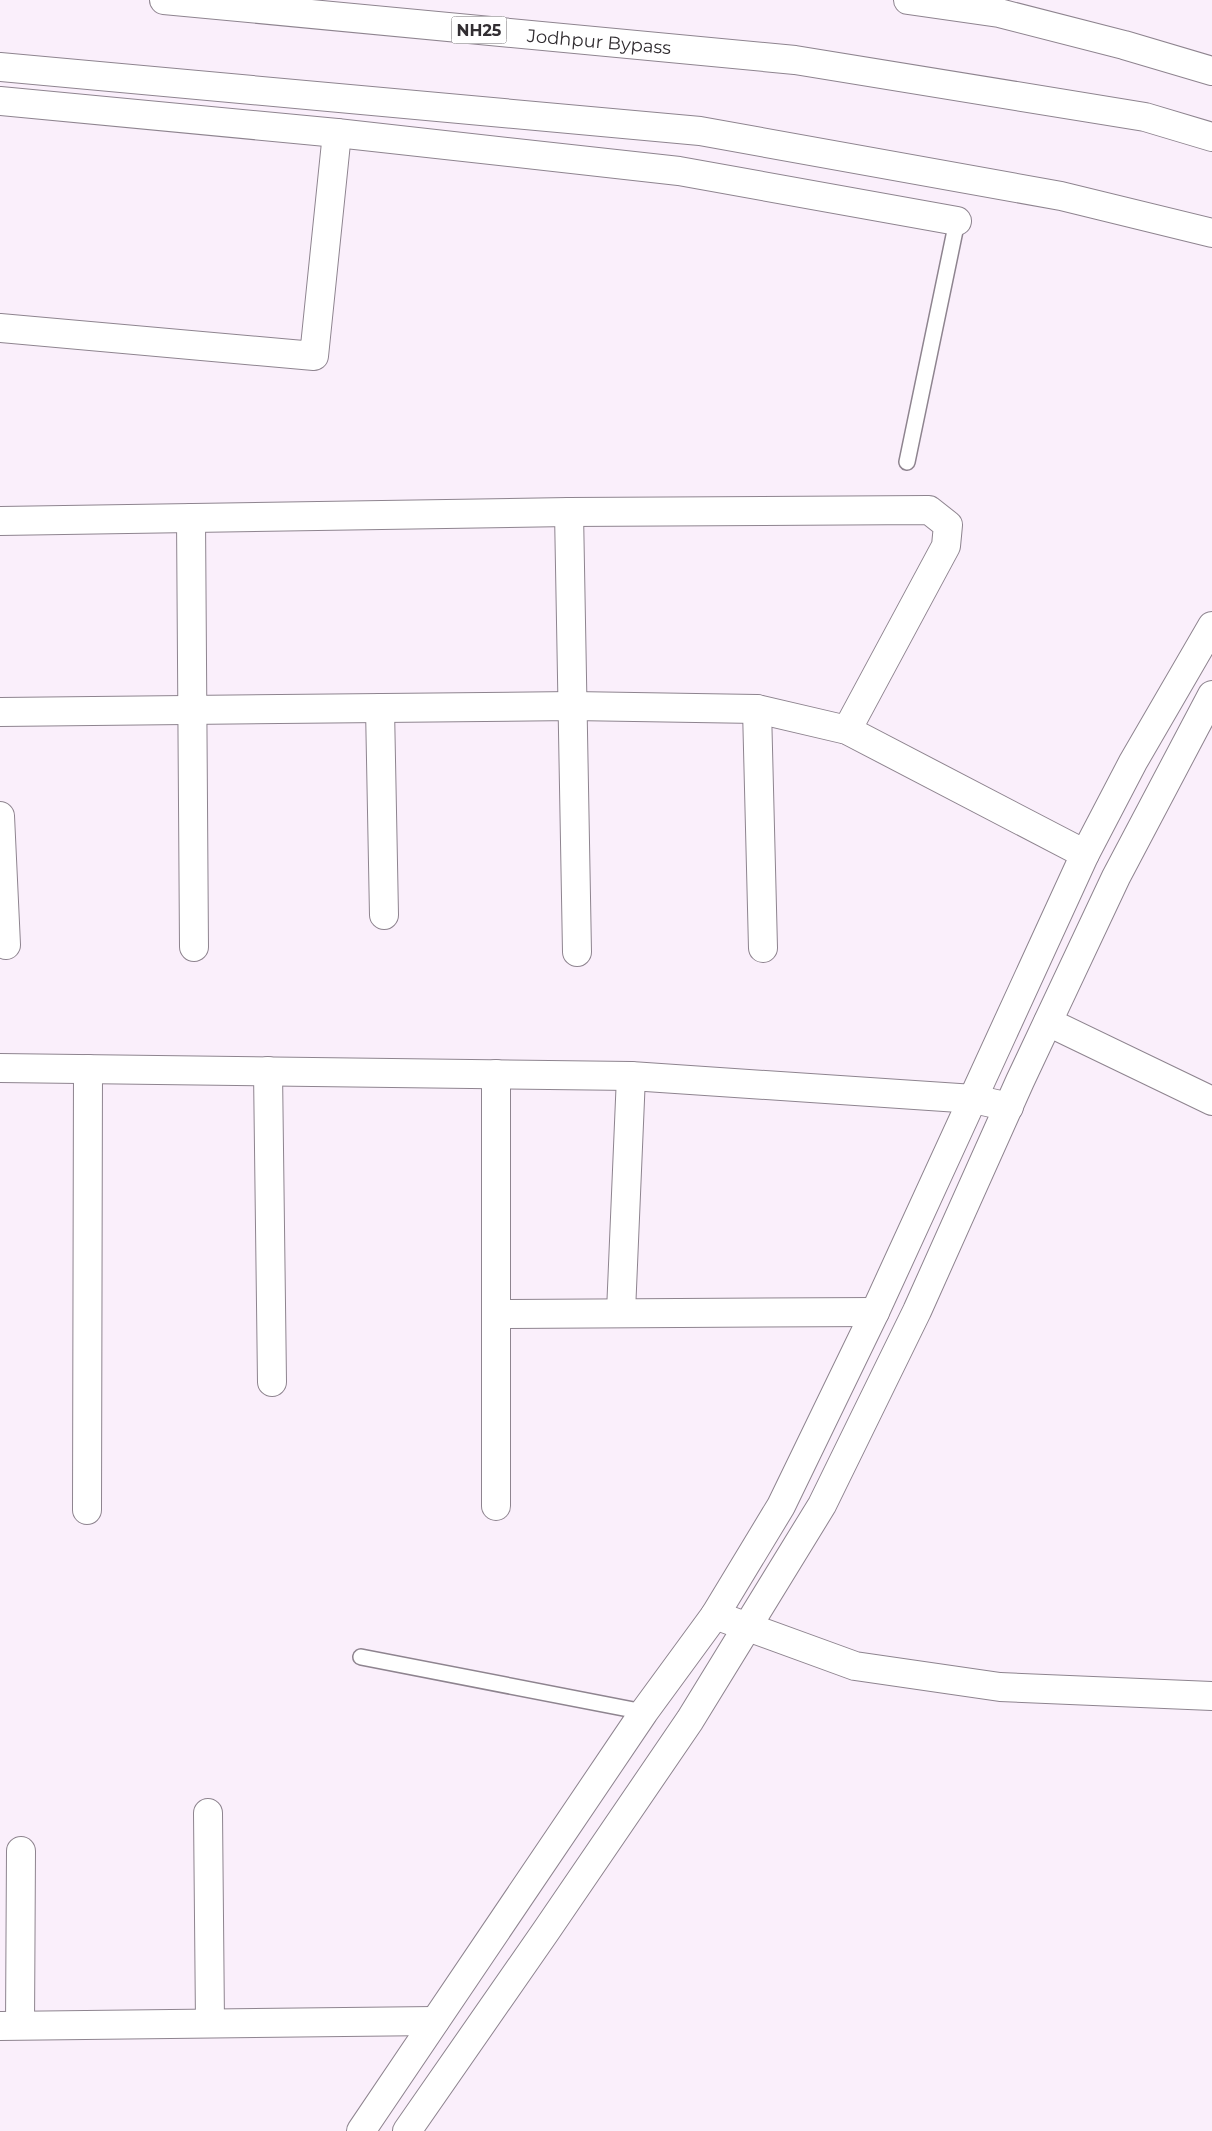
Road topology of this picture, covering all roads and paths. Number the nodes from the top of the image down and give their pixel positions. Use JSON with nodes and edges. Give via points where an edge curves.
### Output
{"nodes":[{"id":1,"x":164,"y":0,"type":"edge"},
{"id":2,"x":908,"y":0,"type":"edge"},
{"id":3,"x":0,"y":67,"type":"edge"},
{"id":4,"x":1212,"y":71,"type":"edge"},
{"id":5,"x":0,"y":102,"type":"edge"},
{"id":6,"x":337,"y":133,"type":"junction"},
{"id":7,"x":1212,"y":137,"type":"edge"},
{"id":8,"x":957,"y":221,"type":"joint"},
{"id":9,"x":1212,"y":233,"type":"edge"},
{"id":10,"x":0,"y":328,"type":"edge"},
{"id":11,"x":907,"y":462,"type":"dead end"},
{"id":12,"x":569,"y":512,"type":"junction"},
{"id":13,"x":191,"y":518,"type":"junction"},
{"id":14,"x":0,"y":521,"type":"edge"},
{"id":15,"x":1212,"y":626,"type":"edge"},
{"id":16,"x":1212,"y":695,"type":"edge"},
{"id":17,"x":573,"y":706,"type":"junction"},
{"id":18,"x":380,"y":708,"type":"junction"},
{"id":19,"x":757,"y":709,"type":"junction"},
{"id":20,"x":192,"y":710,"type":"junction"},
{"id":21,"x":0,"y":712,"type":"edge"},
{"id":22,"x":847,"y":730,"type":"junction"},
{"id":23,"x":0,"y":816,"type":"edge"},
{"id":24,"x":1085,"y":854,"type":"junction"},
{"id":25,"x":1,"y":861,"type":"edge"},
{"id":26,"x":384,"y":915,"type":"dead end"},
{"id":27,"x":6,"y":945,"type":"dead end"},
{"id":28,"x":194,"y":947,"type":"dead end"},
{"id":29,"x":763,"y":948,"type":"dead end"},
{"id":30,"x":578,"y":952,"type":"dead end"},
{"id":31,"x":1048,"y":1022,"type":"junction"},
{"id":32,"x":0,"y":1068,"type":"edge"},
{"id":33,"x":88,"y":1069,"type":"junction"},
{"id":34,"x":268,"y":1071,"type":"junction"},
{"id":35,"x":496,"y":1074,"type":"junction"},
{"id":36,"x":631,"y":1076,"type":"junction"},
{"id":37,"x":974,"y":1099,"type":"junction"},
{"id":38,"x":1212,"y":1101,"type":"edge"},
{"id":39,"x":1009,"y":1107,"type":"junction"},
{"id":40,"x":621,"y":1312,"type":"junction"},
{"id":41,"x":875,"y":1312,"type":"junction"},
{"id":42,"x":496,"y":1314,"type":"junction"},
{"id":43,"x":272,"y":1382,"type":"dead end"},
{"id":44,"x":496,"y":1506,"type":"dead end"},
{"id":45,"x":87,"y":1510,"type":"dead end"},
{"id":46,"x":715,"y":1615,"type":"junction"},
{"id":47,"x":748,"y":1628,"type":"junction"},
{"id":48,"x":361,"y":1657,"type":"dead end"},
{"id":49,"x":1212,"y":1696,"type":"edge"},
{"id":50,"x":644,"y":1712,"type":"junction"},
{"id":51,"x":208,"y":1813,"type":"dead end"},
{"id":52,"x":21,"y":1851,"type":"dead end"},
{"id":53,"x":435,"y":2021,"type":"junction"},
{"id":54,"x":210,"y":2023,"type":"junction"},
{"id":55,"x":10,"y":2026,"type":"edge"},
{"id":56,"x":361,"y":2131,"type":"edge"},
{"id":57,"x":407,"y":2131,"type":"edge"}],
"edges":[{"from":1,"to":7,"type":"main road","name":"Jodhpur Bypass","number":"NH25","via":[[795,60],[1146,117]]},
{"from":2,"to":4,"type":"main road","via":[[998,13]]},
{"from":3,"to":9,"type":"main road","via":[[700,131],[1061,196]]},
{"from":5,"to":6,"type":"main road"},
{"from":6,"to":8,"type":"main road","via":[[679,170]]},
{"from":6,"to":10,"type":"main road","via":[[314,356]]},
{"from":8,"to":11,"type":"lane"},
{"from":12,"to":13,"type":"main road"},
{"from":12,"to":17,"type":"main road"},
{"from":12,"to":22,"type":"main road","via":[[929,510],[948,525],[946,546]]},
{"from":13,"to":14,"type":"main road"},
{"from":13,"to":20,"type":"main road"},
{"from":15,"to":24,"type":"main road","via":[[1133,762]]},
{"from":16,"to":31,"type":"main road","via":[[1116,877]]},
{"from":17,"to":18,"type":"main road"},
{"from":17,"to":19,"type":"main road"},
{"from":17,"to":30,"type":"main road"},
{"from":18,"to":20,"type":"main road"},
{"from":18,"to":26,"type":"main road"},
{"from":19,"to":22,"type":"main road"},
{"from":19,"to":29,"type":"main road"},
{"from":20,"to":21,"type":"main road"},
{"from":20,"to":28,"type":"main road"},
{"from":22,"to":24,"type":"main road"},
{"from":23,"to":25,"type":"main road"},
{"from":24,"to":37,"type":"main road"},
{"from":25,"to":27,"type":"main road"},
{"from":31,"to":38,"type":"main road"},
{"from":31,"to":39,"type":"main road"},
{"from":32,"to":33,"type":"main road"},
{"from":33,"to":34,"type":"main road"},
{"from":33,"to":45,"type":"main road"},
{"from":34,"to":35,"type":"main road"},
{"from":34,"to":43,"type":"main road"},
{"from":35,"to":36,"type":"main road"},
{"from":35,"to":42,"type":"main road"},
{"from":36,"to":37,"type":"main road"},
{"from":36,"to":40,"type":"main road"},
{"from":37,"to":39,"type":"main road"},
{"from":37,"to":41,"type":"main road"},
{"from":39,"to":47,"type":"main road","via":[[917,1312],[822,1505]]},
{"from":40,"to":41,"type":"main road"},
{"from":40,"to":42,"type":"main road"},
{"from":41,"to":46,"type":"main road","via":[[781,1506]]},
{"from":42,"to":44,"type":"main road"},
{"from":46,"to":47,"type":"main road"},
{"from":46,"to":50,"type":"main road"},
{"from":47,"to":49,"type":"main road","via":[[855,1666],[1000,1687]]},
{"from":47,"to":57,"type":"main road","via":[[690,1720]]},
{"from":48,"to":50,"type":"lane"},
{"from":50,"to":53,"type":"main road"},
{"from":51,"to":54,"type":"main road"},
{"from":52,"to":55,"type":"main road"},
{"from":53,"to":54,"type":"main road"},
{"from":53,"to":56,"type":"main road"},
{"from":54,"to":55,"type":"main road"}]}
